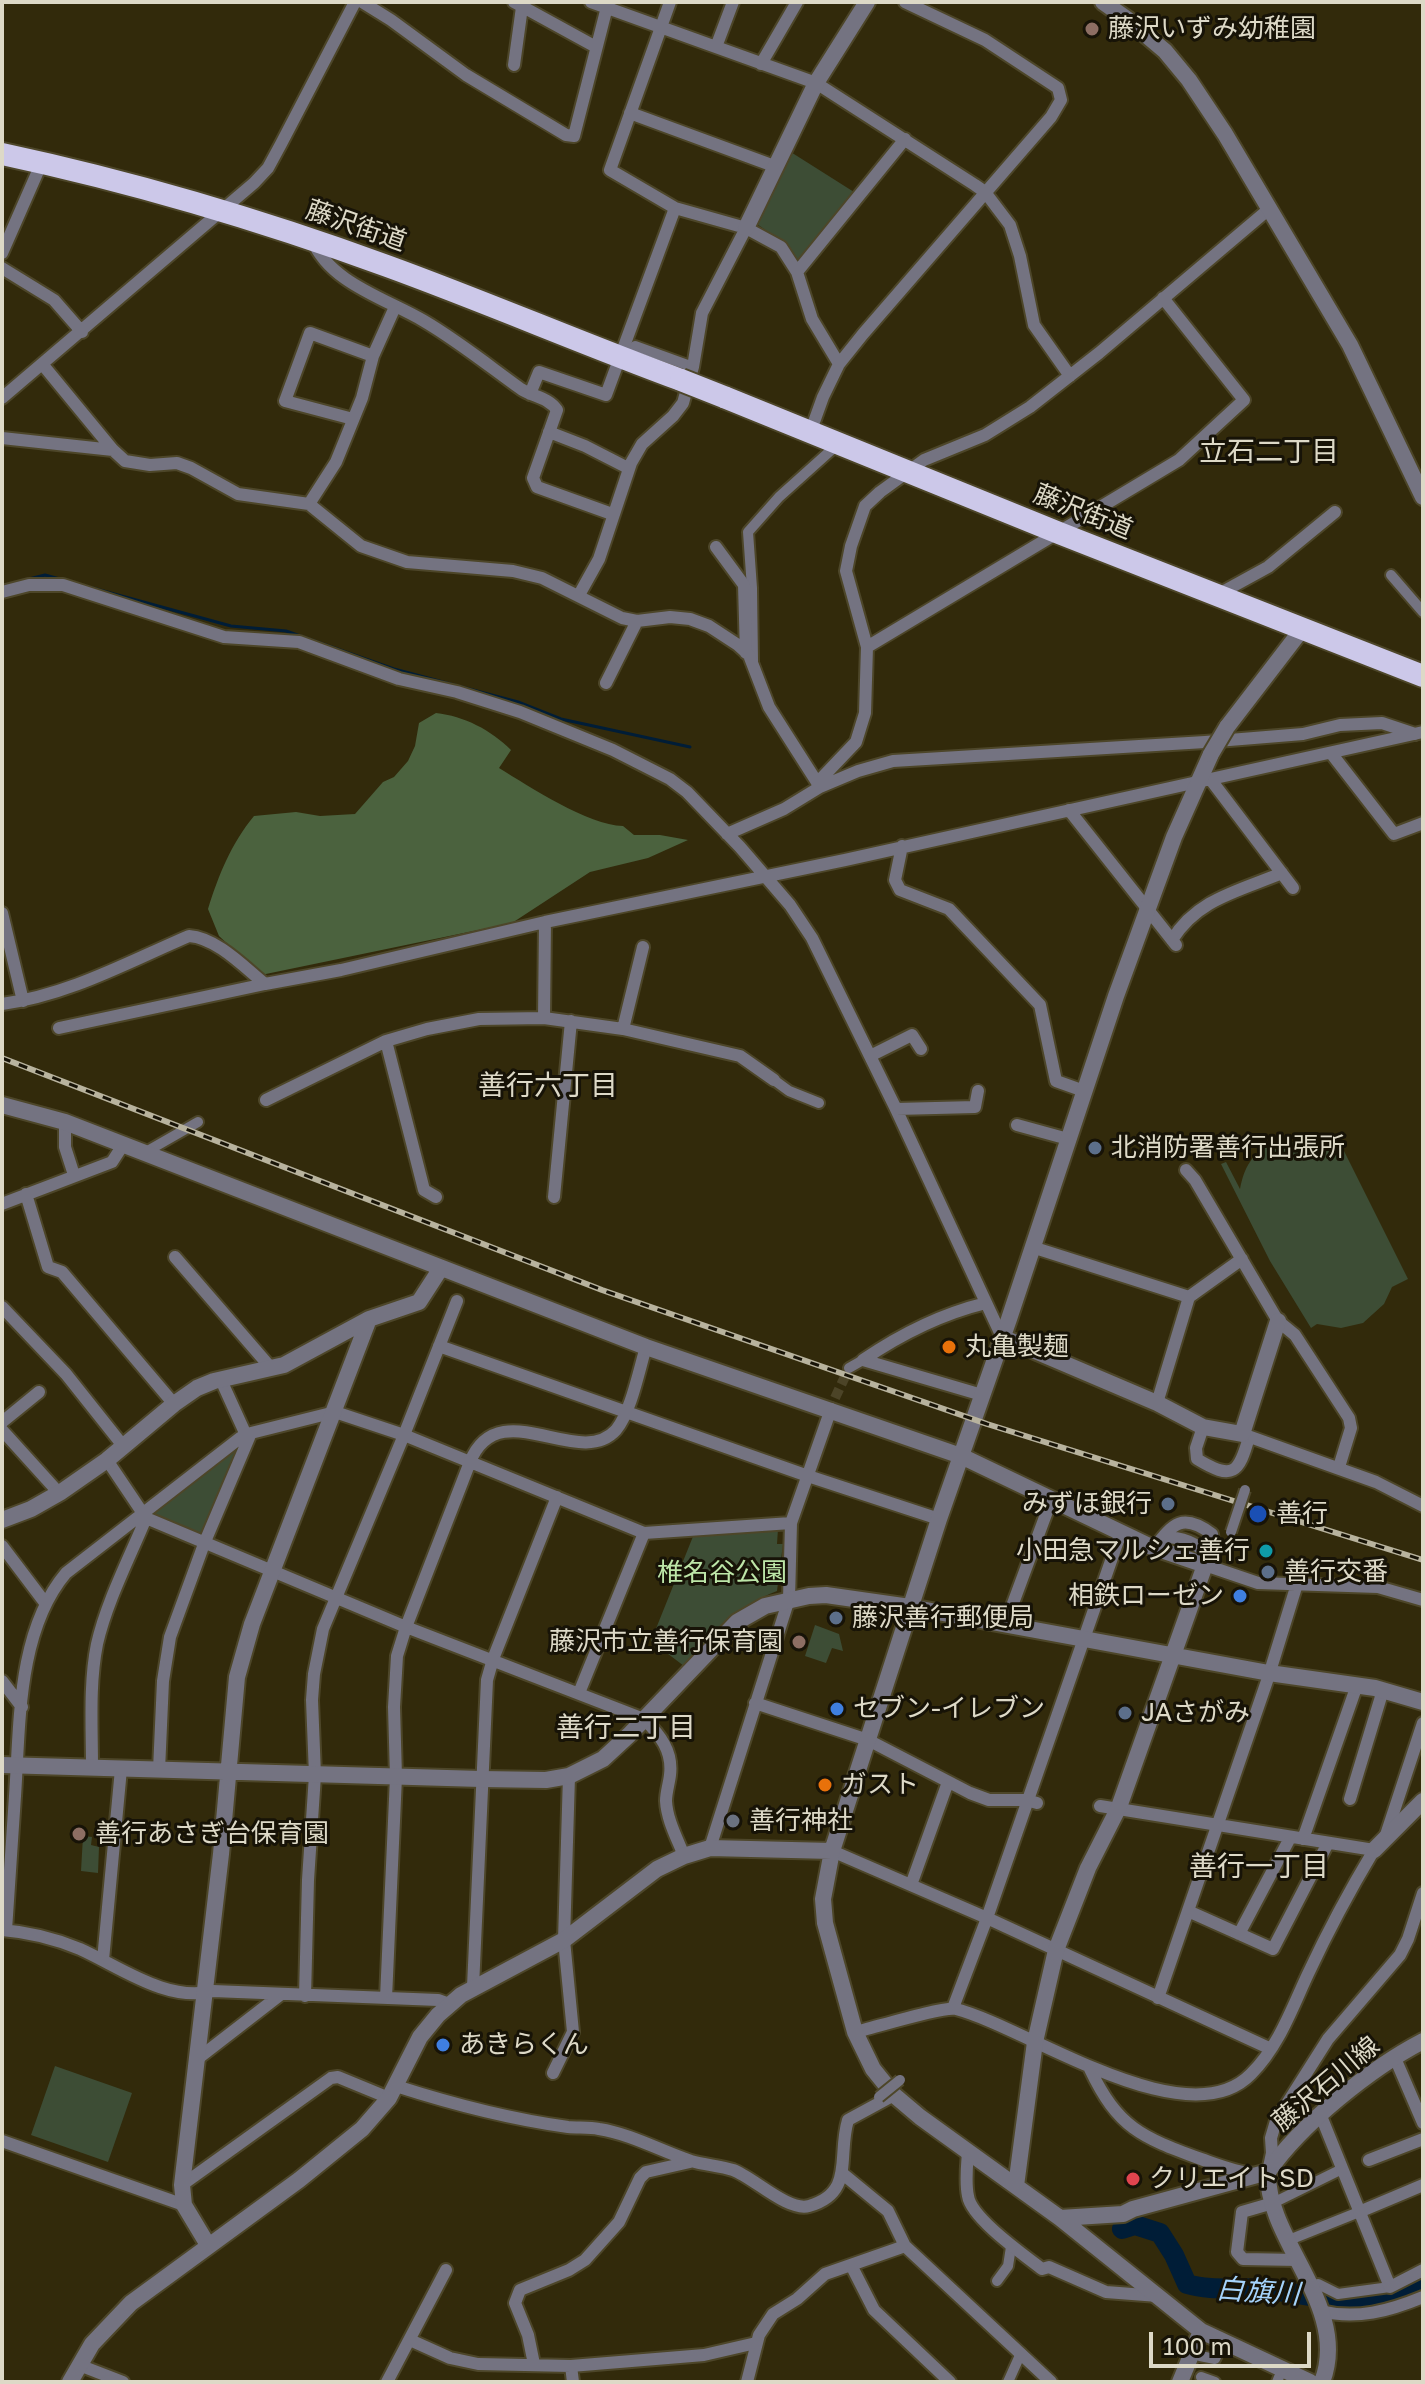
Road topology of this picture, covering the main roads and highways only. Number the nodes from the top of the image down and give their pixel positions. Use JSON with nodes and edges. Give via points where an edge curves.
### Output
{"nodes":[{"id":1,"x":2,"y":154,"type":"edge"},
{"id":2,"x":1423,"y":676,"type":"edge"}],
"edges":[{"from":1,"to":2,"type":"highway","name":"藤沢街道","bridge":true,"via":[[312,239],[625,359],[687,374],[724,397],[810,433]]}]}
